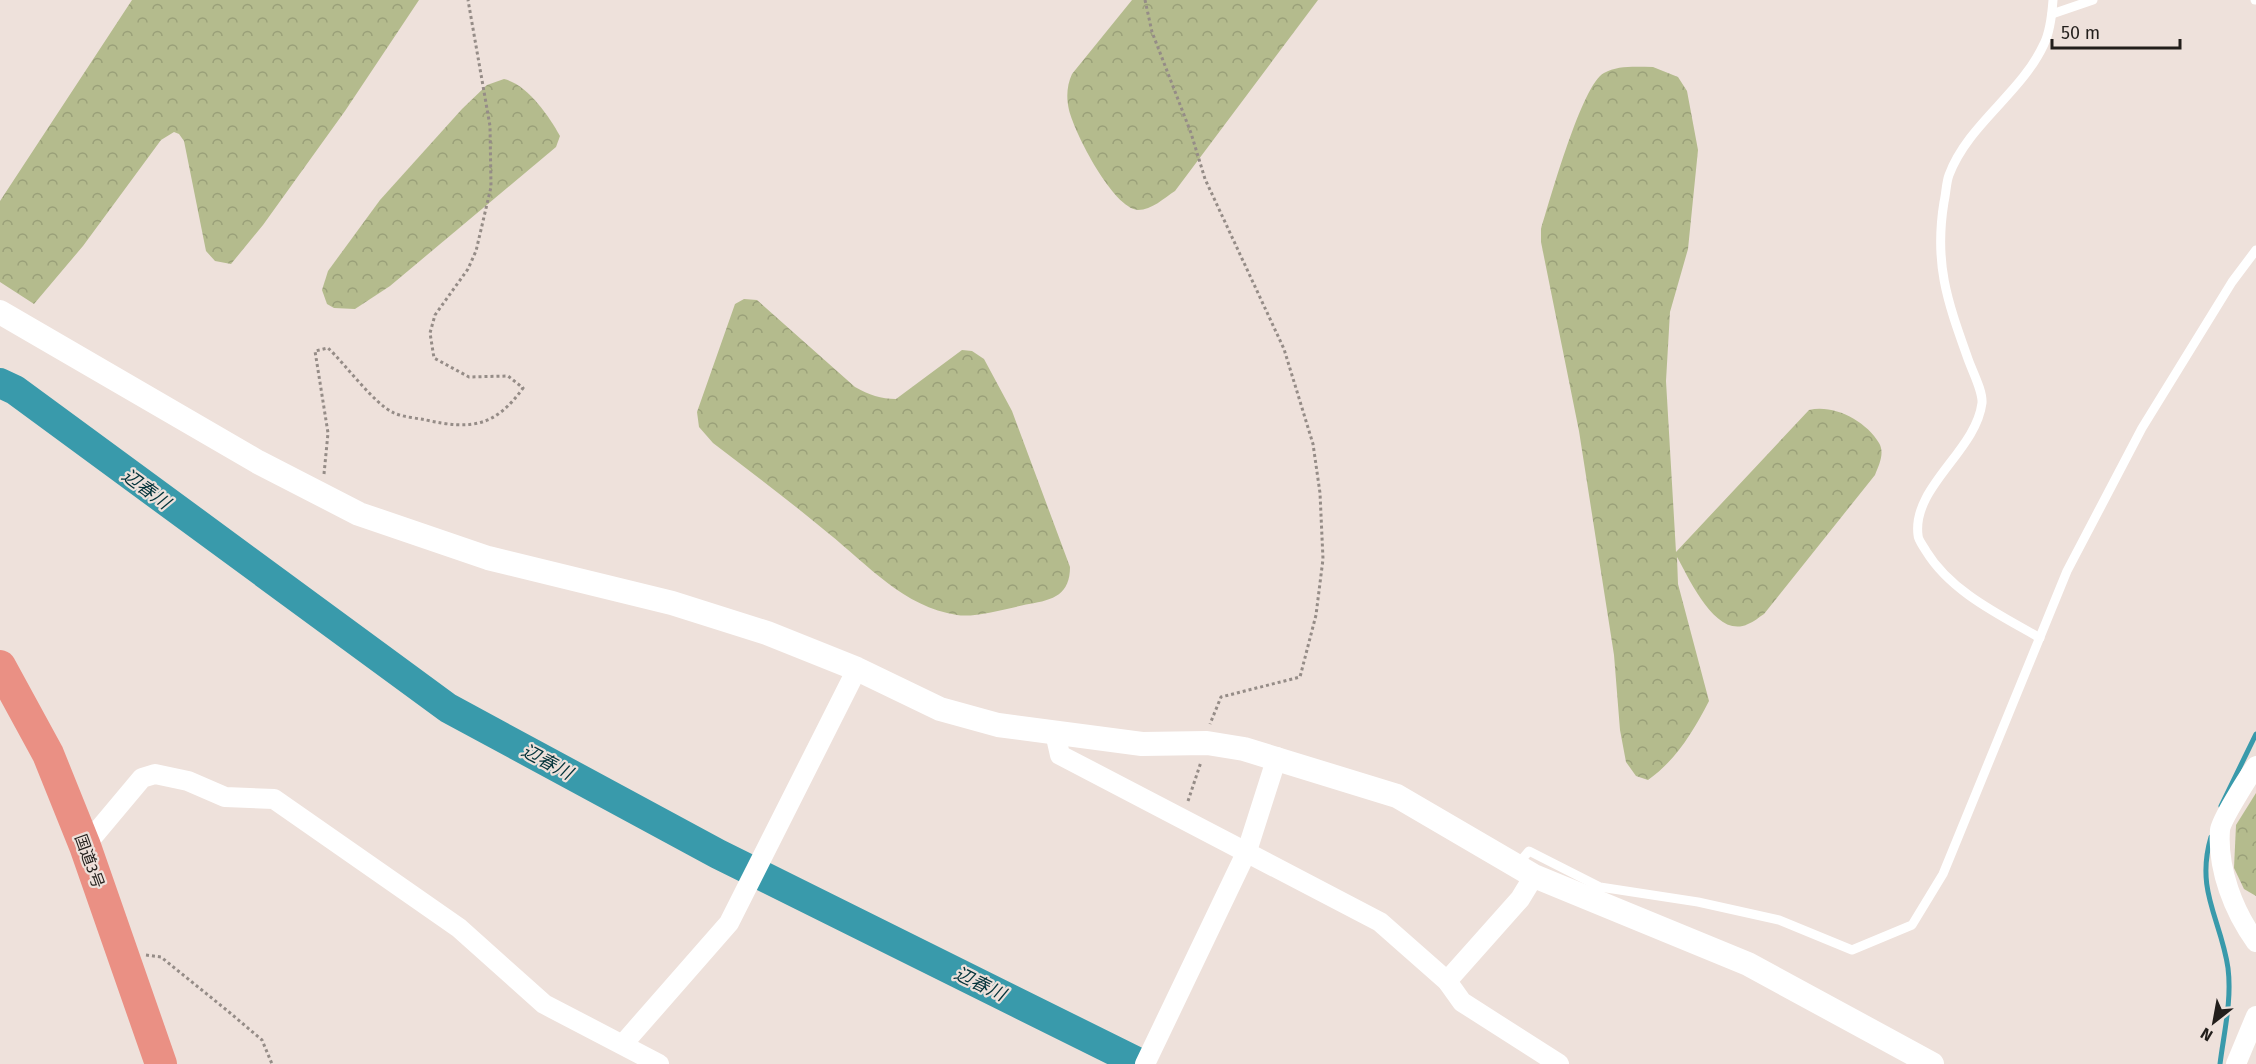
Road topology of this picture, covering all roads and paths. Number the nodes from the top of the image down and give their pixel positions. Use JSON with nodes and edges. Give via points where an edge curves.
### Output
{"nodes":[{"id":1,"x":468,"y":0,"type":"edge"},
{"id":2,"x":1145,"y":0,"type":"edge"},
{"id":3,"x":2053,"y":0,"type":"edge"},
{"id":4,"x":2092,"y":0,"type":"edge"},
{"id":5,"x":2052,"y":14,"type":"junction"},
{"id":6,"x":2256,"y":250,"type":"edge"},
{"id":7,"x":0,"y":312,"type":"edge"},
{"id":8,"x":306,"y":488,"type":"junction"},
{"id":9,"x":2040,"y":638,"type":"junction"},
{"id":10,"x":0,"y":666,"type":"edge"},
{"id":11,"x":857,"y":669,"type":"junction"},
{"id":12,"x":1055,"y":733,"type":"junction"},
{"id":13,"x":1208,"y":734,"type":"junction"},
{"id":14,"x":1277,"y":757,"type":"junction"},
{"id":15,"x":2256,"y":766,"type":"edge"},
{"id":16,"x":1183,"y":817,"type":"junction"},
{"id":17,"x":85,"y":846,"type":"junction"},
{"id":18,"x":1247,"y":851,"type":"junction"},
{"id":19,"x":1525,"y":871,"type":"junction"},
{"id":20,"x":2248,"y":918,"type":"edge"},
{"id":21,"x":2256,"y":942,"type":"edge"},
{"id":22,"x":127,"y":962,"type":"junction"},
{"id":23,"x":1447,"y":981,"type":"junction"},
{"id":24,"x":2256,"y":1016,"type":"edge"},
{"id":25,"x":623,"y":1044,"type":"junction"},
{"id":26,"x":161,"y":1064,"type":"edge"},
{"id":27,"x":272,"y":1064,"type":"edge"},
{"id":28,"x":659,"y":1064,"type":"edge"},
{"id":29,"x":1145,"y":1064,"type":"edge"},
{"id":30,"x":1559,"y":1064,"type":"edge"},
{"id":31,"x":1932,"y":1064,"type":"edge"},
{"id":32,"x":2236,"y":1064,"type":"edge"}],
"edges":[{"from":1,"to":8,"type":"path","via":[[490,126],[491,187],[476,251],[435,315],[430,333],[434,358],[469,376],[508,376],[523,388],[508,409],[483,424],[445,424],[394,413],[371,396],[328,348],[315,351],[328,433],[325,473]]},
{"from":2,"to":13,"type":"path","via":[[1152,32],[1205,178],[1284,349],[1312,444],[1320,493],[1323,559],[1316,615],[1299,677],[1221,697]]},
{"from":3,"to":5,"type":"lane"},
{"from":4,"to":5,"type":"lane"},
{"from":5,"to":9,"type":"lane","via":[[2045,43],[2017,87],[1968,141],[1948,176],[1940,227],[1941,272],[1982,401],[1978,420],[1961,451],[1922,507],[1918,536],[1935,565],[1959,587]]},
{"from":6,"to":9,"type":"lane","via":[[2142,428],[2067,571]]},
{"from":7,"to":8,"type":"street"},
{"from":8,"to":11,"type":"street","via":[[359,514],[488,558],[672,603],[768,633]]},
{"from":9,"to":19,"type":"lane","via":[[1943,874],[1912,925],[1851,950],[1779,920],[1698,902],[1600,887],[1529,851]]},
{"from":10,"to":17,"type":"highway","name":"国道3号","via":[[48,754]]},
{"from":11,"to":12,"type":"street","via":[[940,709],[998,725]]},
{"from":11,"to":25,"type":"street","via":[[729,923]]},
{"from":12,"to":13,"type":"street","via":[[1142,744]]},
{"from":12,"to":16,"type":"street","via":[[1060,755]]},
{"from":13,"to":14,"type":"street"},
{"from":13,"to":16,"type":"path"},
{"from":14,"to":18,"type":"street"},
{"from":14,"to":19,"type":"street","via":[[1397,796]]},
{"from":15,"to":20,"type":"street","via":[[2220,828],[2224,873]]},
{"from":16,"to":18,"type":"street"},
{"from":17,"to":22,"type":"highway","name":"国道3号"},
{"from":17,"to":25,"type":"street","via":[[142,778],[155,774],[188,781],[225,797],[274,799],[459,927],[544,1004]]},
{"from":18,"to":23,"type":"street","via":[[1380,922]]},
{"from":18,"to":29,"type":"street"},
{"from":19,"to":23,"type":"street","via":[[1520,899]]},
{"from":19,"to":31,"type":"street","via":[[1748,964]]},
{"from":20,"to":21,"type":"street"},
{"from":22,"to":26,"type":"highway","name":"国道3号"},
{"from":22,"to":27,"type":"path","via":[[149,954],[161,957],[262,1040]]},
{"from":23,"to":30,"type":"street","via":[[1462,1002]]},
{"from":24,"to":32,"type":"street"},
{"from":25,"to":28,"type":"street"}]}
